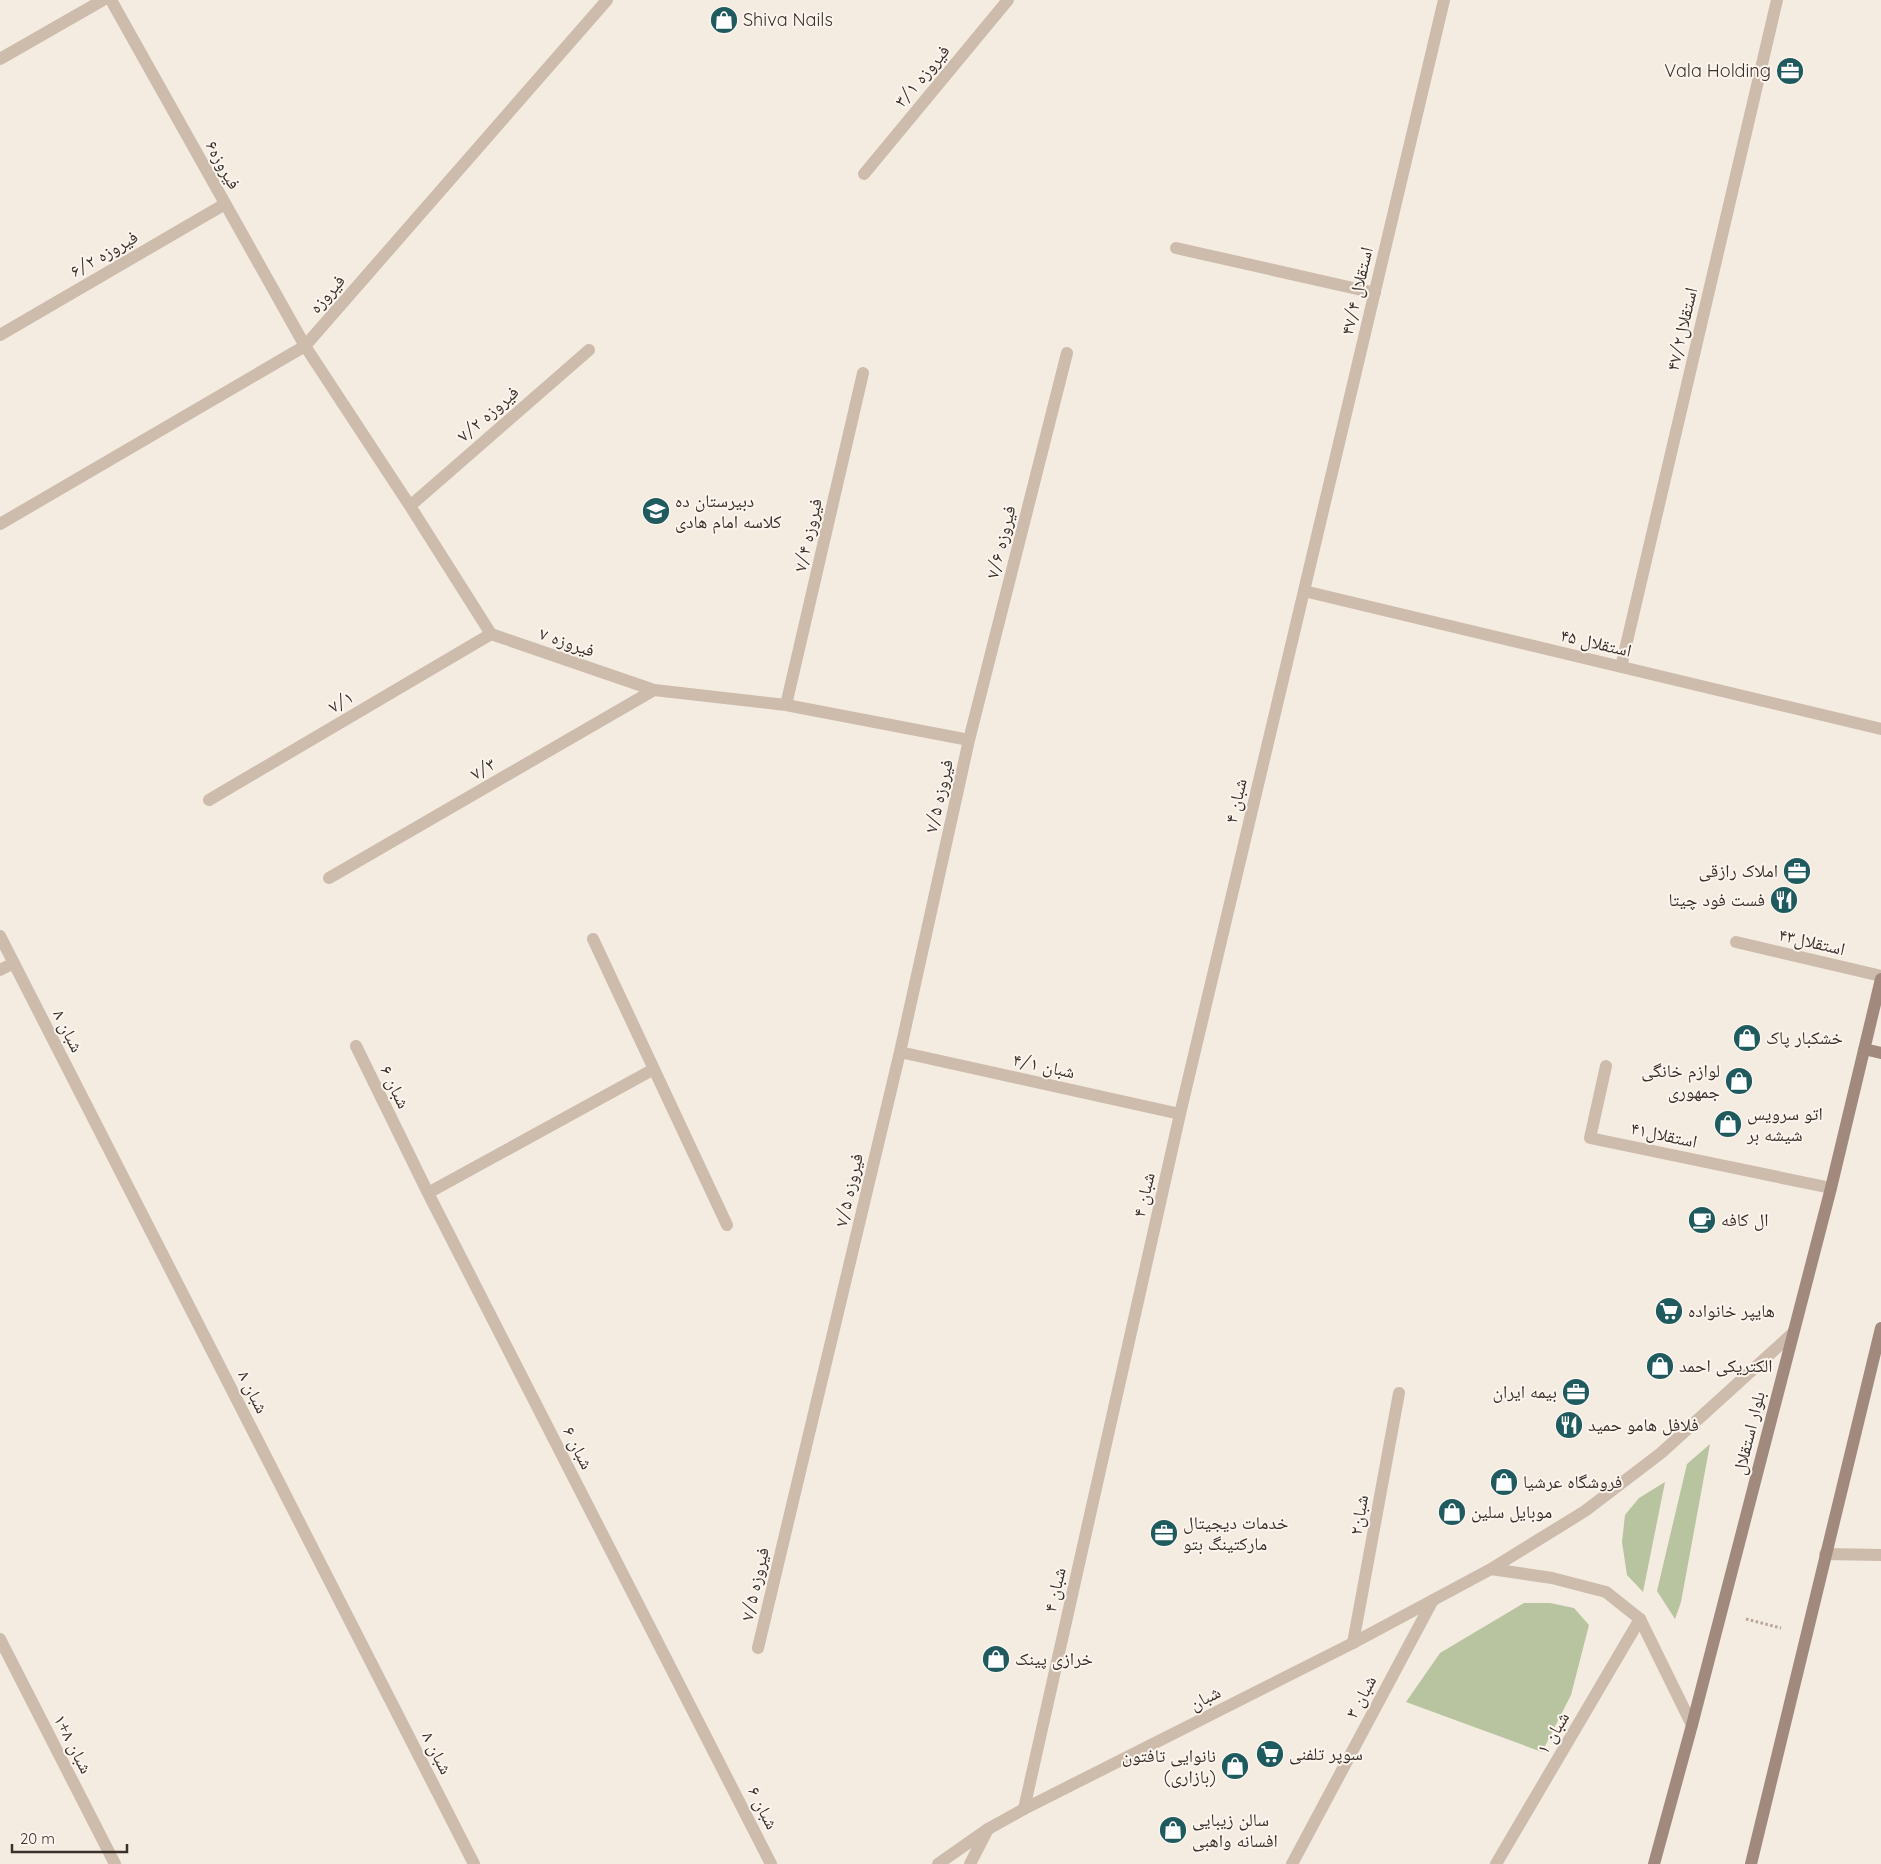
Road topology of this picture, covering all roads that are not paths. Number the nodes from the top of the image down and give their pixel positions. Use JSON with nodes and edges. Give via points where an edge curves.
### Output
{"nodes":[{"id":1,"x":103,"y":0,"type":"edge"},
{"id":2,"x":111,"y":0,"type":"edge"},
{"id":3,"x":607,"y":0,"type":"edge"},
{"id":4,"x":1008,"y":0,"type":"edge"},
{"id":5,"x":1444,"y":0,"type":"edge"},
{"id":6,"x":1777,"y":0,"type":"edge"},
{"id":7,"x":0,"y":59,"type":"edge"},
{"id":8,"x":864,"y":174,"type":"dead end"},
{"id":9,"x":225,"y":204,"type":"junction"},
{"id":10,"x":1176,"y":248,"type":"dead end"},
{"id":11,"x":1375,"y":294,"type":"junction"},
{"id":12,"x":0,"y":335,"type":"edge"},
{"id":13,"x":305,"y":346,"type":"junction"},
{"id":14,"x":589,"y":350,"type":"dead end"},
{"id":15,"x":1067,"y":353,"type":"dead end"},
{"id":16,"x":863,"y":373,"type":"dead end"},
{"id":17,"x":410,"y":506,"type":"junction"},
{"id":18,"x":0,"y":524,"type":"edge"},
{"id":19,"x":1304,"y":591,"type":"junction"},
{"id":20,"x":491,"y":634,"type":"junction"},
{"id":21,"x":1621,"y":666,"type":"junction"},
{"id":22,"x":654,"y":690,"type":"junction"},
{"id":23,"x":786,"y":706,"type":"junction"},
{"id":24,"x":1881,"y":729,"type":"edge"},
{"id":25,"x":970,"y":740,"type":"junction"},
{"id":26,"x":209,"y":800,"type":"dead end"},
{"id":27,"x":329,"y":878,"type":"dead end"},
{"id":28,"x":0,"y":936,"type":"edge"},
{"id":29,"x":593,"y":939,"type":"dead end"},
{"id":30,"x":1736,"y":942,"type":"dead end"},
{"id":31,"x":14,"y":963,"type":"junction"},
{"id":32,"x":0,"y":970,"type":"edge"},
{"id":33,"x":1881,"y":976,"type":"edge"},
{"id":34,"x":1881,"y":980,"type":"edge"},
{"id":35,"x":356,"y":1046,"type":"dead end"},
{"id":36,"x":1864,"y":1049,"type":"junction"},
{"id":37,"x":900,"y":1052,"type":"junction"},
{"id":38,"x":1881,"y":1053,"type":"edge"},
{"id":39,"x":1606,"y":1066,"type":"dead end"},
{"id":40,"x":654,"y":1069,"type":"junction"},
{"id":41,"x":1180,"y":1114,"type":"junction"},
{"id":42,"x":1831,"y":1188,"type":"junction"},
{"id":43,"x":428,"y":1193,"type":"junction"},
{"id":44,"x":727,"y":1224,"type":"dead end"},
{"id":45,"x":1881,"y":1328,"type":"edge"},
{"id":46,"x":1793,"y":1333,"type":"junction"},
{"id":47,"x":1399,"y":1393,"type":"dead end"},
{"id":48,"x":1825,"y":1554,"type":"junction"},
{"id":49,"x":1881,"y":1555,"type":"edge"},
{"id":50,"x":1491,"y":1569,"type":"junction"},
{"id":51,"x":1434,"y":1600,"type":"junction"},
{"id":52,"x":1640,"y":1619,"type":"junction"},
{"id":53,"x":0,"y":1639,"type":"edge"},
{"id":54,"x":1353,"y":1643,"type":"junction"},
{"id":55,"x":758,"y":1648,"type":"dead end"},
{"id":56,"x":1692,"y":1725,"type":"junction"},
{"id":57,"x":1024,"y":1809,"type":"junction"},
{"id":58,"x":988,"y":1830,"type":"junction"},
{"id":59,"x":115,"y":1864,"type":"edge"},
{"id":60,"x":474,"y":1864,"type":"edge"},
{"id":61,"x":772,"y":1864,"type":"edge"},
{"id":62,"x":938,"y":1864,"type":"edge"},
{"id":63,"x":970,"y":1864,"type":"edge"},
{"id":64,"x":1292,"y":1864,"type":"edge"},
{"id":65,"x":1496,"y":1864,"type":"edge"},
{"id":66,"x":1654,"y":1864,"type":"edge"},
{"id":67,"x":1751,"y":1864,"type":"edge"}],
"edges":[{"from":1,"to":7,"type":"street"},
{"from":2,"to":9,"type":"street","name":"فیروزه۶"},
{"from":3,"to":13,"type":"street","name":"فیروزه"},
{"from":4,"to":8,"type":"street","name":"۳/۱ فیروزه"},
{"from":5,"to":11,"type":"street","name":"۴۷/۴ استقلال"},
{"from":6,"to":21,"type":"street","name":"استقلال۴۷/۲"},
{"from":9,"to":12,"type":"street","name":"۶/۲ فیروزه"},
{"from":9,"to":13,"type":"street","name":"فیروزه۶"},
{"from":10,"to":11,"type":"street"},
{"from":11,"to":19,"type":"street","name":"۴۷/۴ استقلال"},
{"from":13,"to":17,"type":"street"},
{"from":13,"to":18,"type":"street","name":"فیروزه"},
{"from":14,"to":17,"type":"street","name":"۷/۲ فیروزه"},
{"from":15,"to":25,"type":"street","name":"۷/۶ فیروزه"},
{"from":16,"to":23,"type":"street","name":"۷/۴ فیروزه"},
{"from":17,"to":20,"type":"street"},
{"from":19,"to":21,"type":"street","name":"۴۵ استقلال"},
{"from":19,"to":41,"type":"street","name":"۴ شبان"},
{"from":20,"to":22,"type":"street","name":"۷ فیروزه"},
{"from":20,"to":26,"type":"street","name":"۷/۱"},
{"from":21,"to":24,"type":"street","name":"۴۵ استقلال"},
{"from":22,"to":23,"type":"street","name":"۷ فیروزه"},
{"from":22,"to":27,"type":"street","name":"۷/۳"},
{"from":23,"to":25,"type":"street","name":"۷ فیروزه"},
{"from":25,"to":37,"type":"street","name":"۷/۵ فیروزه"},
{"from":28,"to":31,"type":"street","name":"۸ شبان"},
{"from":29,"to":40,"type":"street"},
{"from":30,"to":33,"type":"street","name":"استقلال۴۳"},
{"from":31,"to":32,"type":"street"},
{"from":31,"to":60,"type":"street","name":"۸ شبان"},
{"from":34,"to":36,"type":"main road","name":"بلوار استقلال"},
{"from":35,"to":43,"type":"street","name":"۶ شبان"},
{"from":36,"to":38,"type":"main road"},
{"from":36,"to":42,"type":"main road","name":"بلوار استقلال"},
{"from":37,"to":41,"type":"street","name":"۴/۱ شبان"},
{"from":37,"to":55,"type":"street","name":"۷/۵ فیروزه"},
{"from":39,"to":42,"type":"street","name":"استقلال۴۱","via":[[1590,1138]]},
{"from":40,"to":43,"type":"street"},
{"from":40,"to":44,"type":"street"},
{"from":41,"to":57,"type":"street","name":"۴ شبان"},
{"from":42,"to":46,"type":"main road","name":"بلوار استقلال"},
{"from":43,"to":61,"type":"street","name":"۶ شبان"},
{"from":45,"to":48,"type":"main road"},
{"from":46,"to":50,"type":"street","name":"شبان","via":[[1661,1453],[1585,1511]]},
{"from":46,"to":56,"type":"main road","name":"بلوار استقلال"},
{"from":47,"to":54,"type":"street","name":"شبان۲"},
{"from":48,"to":49,"type":"street"},
{"from":48,"to":67,"type":"main road"},
{"from":50,"to":51,"type":"street","name":"شبان"},
{"from":50,"to":52,"type":"street","via":[[1552,1578],[1606,1592]]},
{"from":51,"to":54,"type":"street","name":"شبان"},
{"from":51,"to":64,"type":"street","name":"۳ شبان"},
{"from":52,"to":56,"type":"street"},
{"from":52,"to":65,"type":"street","name":"۱ شبان"},
{"from":53,"to":59,"type":"street","name":"۱+۸ شبان"},
{"from":54,"to":57,"type":"street","name":"شبان"},
{"from":56,"to":66,"type":"main road","name":"بلوار استقلال"},
{"from":57,"to":58,"type":"street","name":"شبان"},
{"from":58,"to":62,"type":"street","name":"شبان"},
{"from":58,"to":63,"type":"street"}]}
